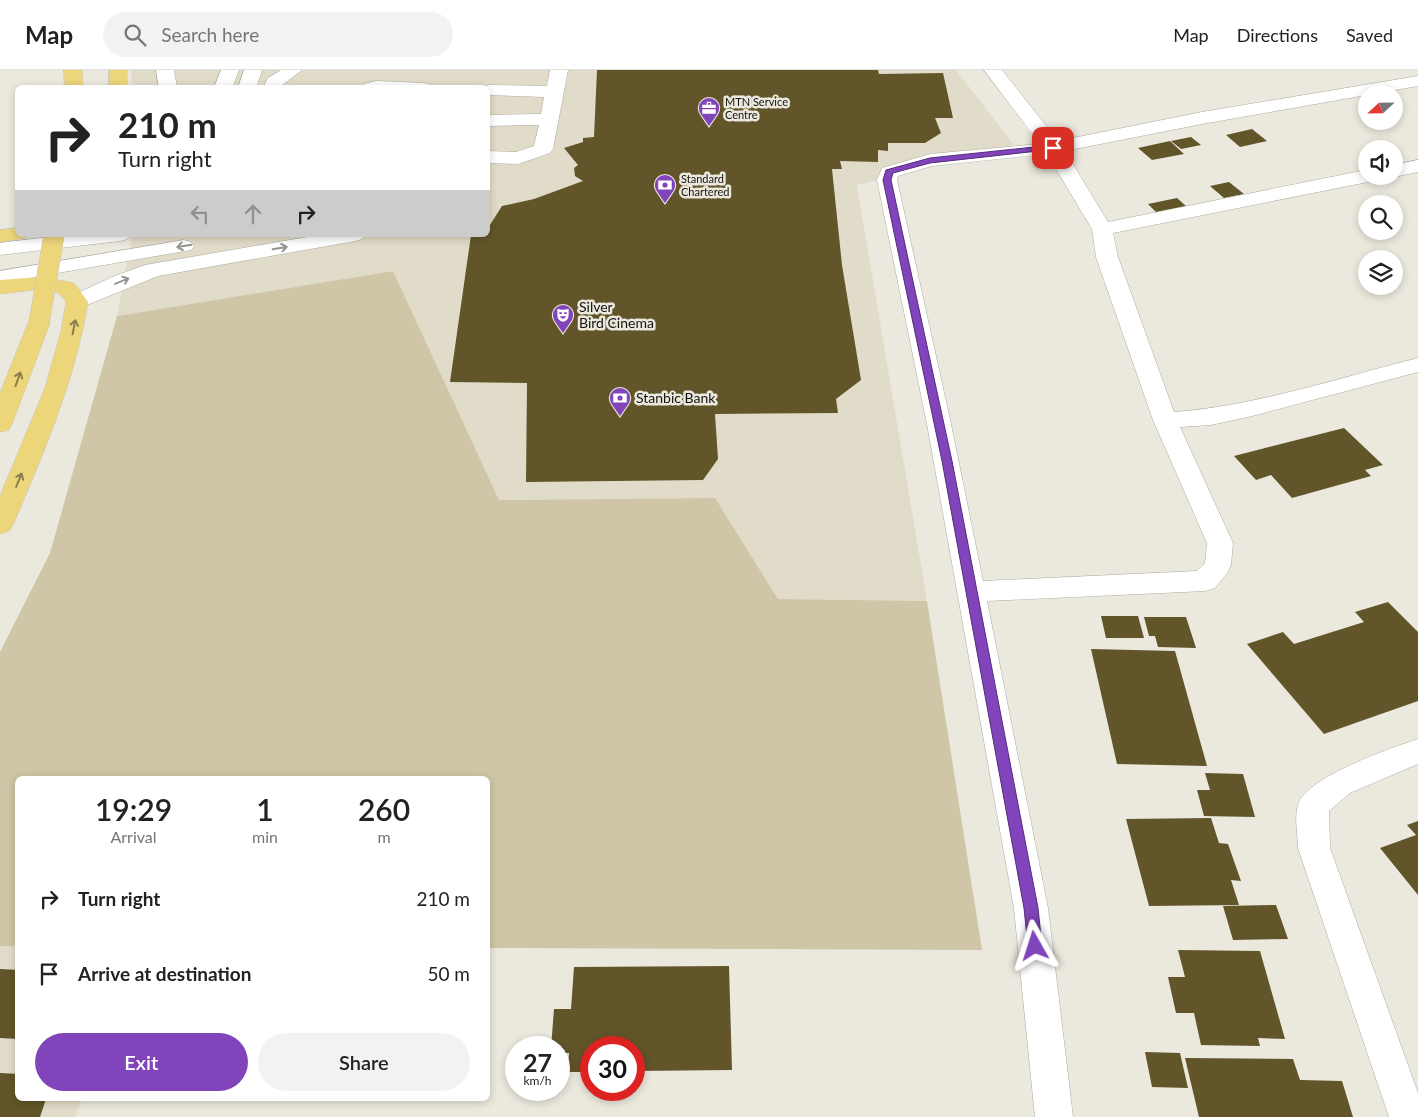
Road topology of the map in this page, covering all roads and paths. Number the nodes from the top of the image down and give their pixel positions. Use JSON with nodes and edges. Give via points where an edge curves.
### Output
{"nodes":[{"id":1,"x":73,"y":70,"type":"edge"},
{"id":2,"x":118,"y":70,"type":"edge"},
{"id":3,"x":165,"y":70,"type":"edge"},
{"id":4,"x":217,"y":70,"type":"edge"},
{"id":5,"x":230,"y":70,"type":"edge"},
{"id":6,"x":253,"y":70,"type":"edge"},
{"id":7,"x":293,"y":70,"type":"edge"},
{"id":8,"x":559,"y":70,"type":"edge"},
{"id":9,"x":993,"y":70,"type":"edge"},
{"id":10,"x":1418,"y":81,"type":"edge"},
{"id":11,"x":373,"y":83,"type":"edge"},
{"id":12,"x":74,"y":85,"type":"edge"},
{"id":13,"x":118,"y":85,"type":"edge"},
{"id":14,"x":168,"y":85,"type":"edge"},
{"id":15,"x":221,"y":85,"type":"edge"},
{"id":16,"x":223,"y":85,"type":"edge"},
{"id":17,"x":248,"y":85,"type":"edge"},
{"id":18,"x":273,"y":85,"type":"edge"},
{"id":19,"x":393,"y":85,"type":"edge"},
{"id":20,"x":490,"y":90,"type":"edge"},
{"id":21,"x":555,"y":92,"type":"junction"},
{"id":22,"x":490,"y":120,"type":"edge"},
{"id":23,"x":550,"y":120,"type":"junction"},
{"id":24,"x":1053,"y":148,"type":"junction"},
{"id":25,"x":490,"y":158,"type":"edge"},
{"id":26,"x":1418,"y":166,"type":"edge"},
{"id":27,"x":1403,"y":169,"type":"edge"},
{"id":28,"x":1358,"y":178,"type":"edge"},
{"id":29,"x":1102,"y":229,"type":"junction"},
{"id":30,"x":15,"y":234,"type":"edge"},
{"id":31,"x":0,"y":236,"type":"edge"},
{"id":32,"x":54,"y":237,"type":"edge"},
{"id":33,"x":103,"y":237,"type":"edge"},
{"id":34,"x":238,"y":237,"type":"edge"},
{"id":35,"x":343,"y":237,"type":"edge"},
{"id":36,"x":0,"y":249,"type":"edge"},
{"id":37,"x":0,"y":277,"type":"edge"},
{"id":38,"x":0,"y":286,"type":"edge"},
{"id":39,"x":78,"y":302,"type":"junction"},
{"id":40,"x":1418,"y":365,"type":"edge"},
{"id":41,"x":1165,"y":420,"type":"junction"},
{"id":42,"x":0,"y":424,"type":"edge"},
{"id":43,"x":0,"y":525,"type":"edge"},
{"id":44,"x":972,"y":592,"type":"junction"},
{"id":45,"x":1418,"y":751,"type":"edge"},
{"id":46,"x":1054,"y":1117,"type":"edge"},
{"id":47,"x":1408,"y":1117,"type":"edge"}],
"edges":[{"from":1,"to":12,"type":"highway"},
{"from":2,"to":13,"type":"highway"},
{"from":3,"to":14,"type":"street"},
{"from":4,"to":15,"type":"street"},
{"from":5,"to":16,"type":"street"},
{"from":6,"to":17,"type":"street"},
{"from":7,"to":18,"type":"street"},
{"from":8,"to":21,"type":"street"},
{"from":9,"to":24,"type":"street"},
{"from":10,"to":24,"type":"street","via":[[1202,118]]},
{"from":11,"to":19,"type":"street"},
{"from":20,"to":21,"type":"street"},
{"from":21,"to":23,"type":"street"},
{"from":22,"to":23,"type":"street"},
{"from":23,"to":25,"type":"street","via":[[542,148],[518,158]]},
{"from":24,"to":29,"type":"street"},
{"from":24,"to":44,"type":"street","via":[[930,160],[889,172],[887,180],[940,424]]},
{"from":26,"to":27,"type":"street"},
{"from":28,"to":29,"type":"street"},
{"from":29,"to":41,"type":"street","via":[[1107,257]]},
{"from":30,"to":31,"type":"highway"},
{"from":42,"to":32,"type":"highway","one_way":true,"bridge":true,"via":[[39,323]]},
{"from":33,"to":36,"type":"street"},
{"from":34,"to":37,"type":"street","one_way":true},
{"from":39,"to":35,"type":"street","one_way":true,"via":[[153,270]]},
{"from":38,"to":39,"type":"highway","via":[[41,283],[66,288]]},
{"from":43,"to":39,"type":"highway","one_way":true,"via":[[42,428],[74,329]]},
{"from":40,"to":41,"type":"street","via":[[1248,409]]},
{"from":41,"to":44,"type":"street","via":[[1220,543],[1218,564],[1205,581]]},
{"from":44,"to":46,"type":"street","via":[[1031,908]]},
{"from":45,"to":47,"type":"street","via":[[1338,784],[1313,806],[1314,848]]}]}
